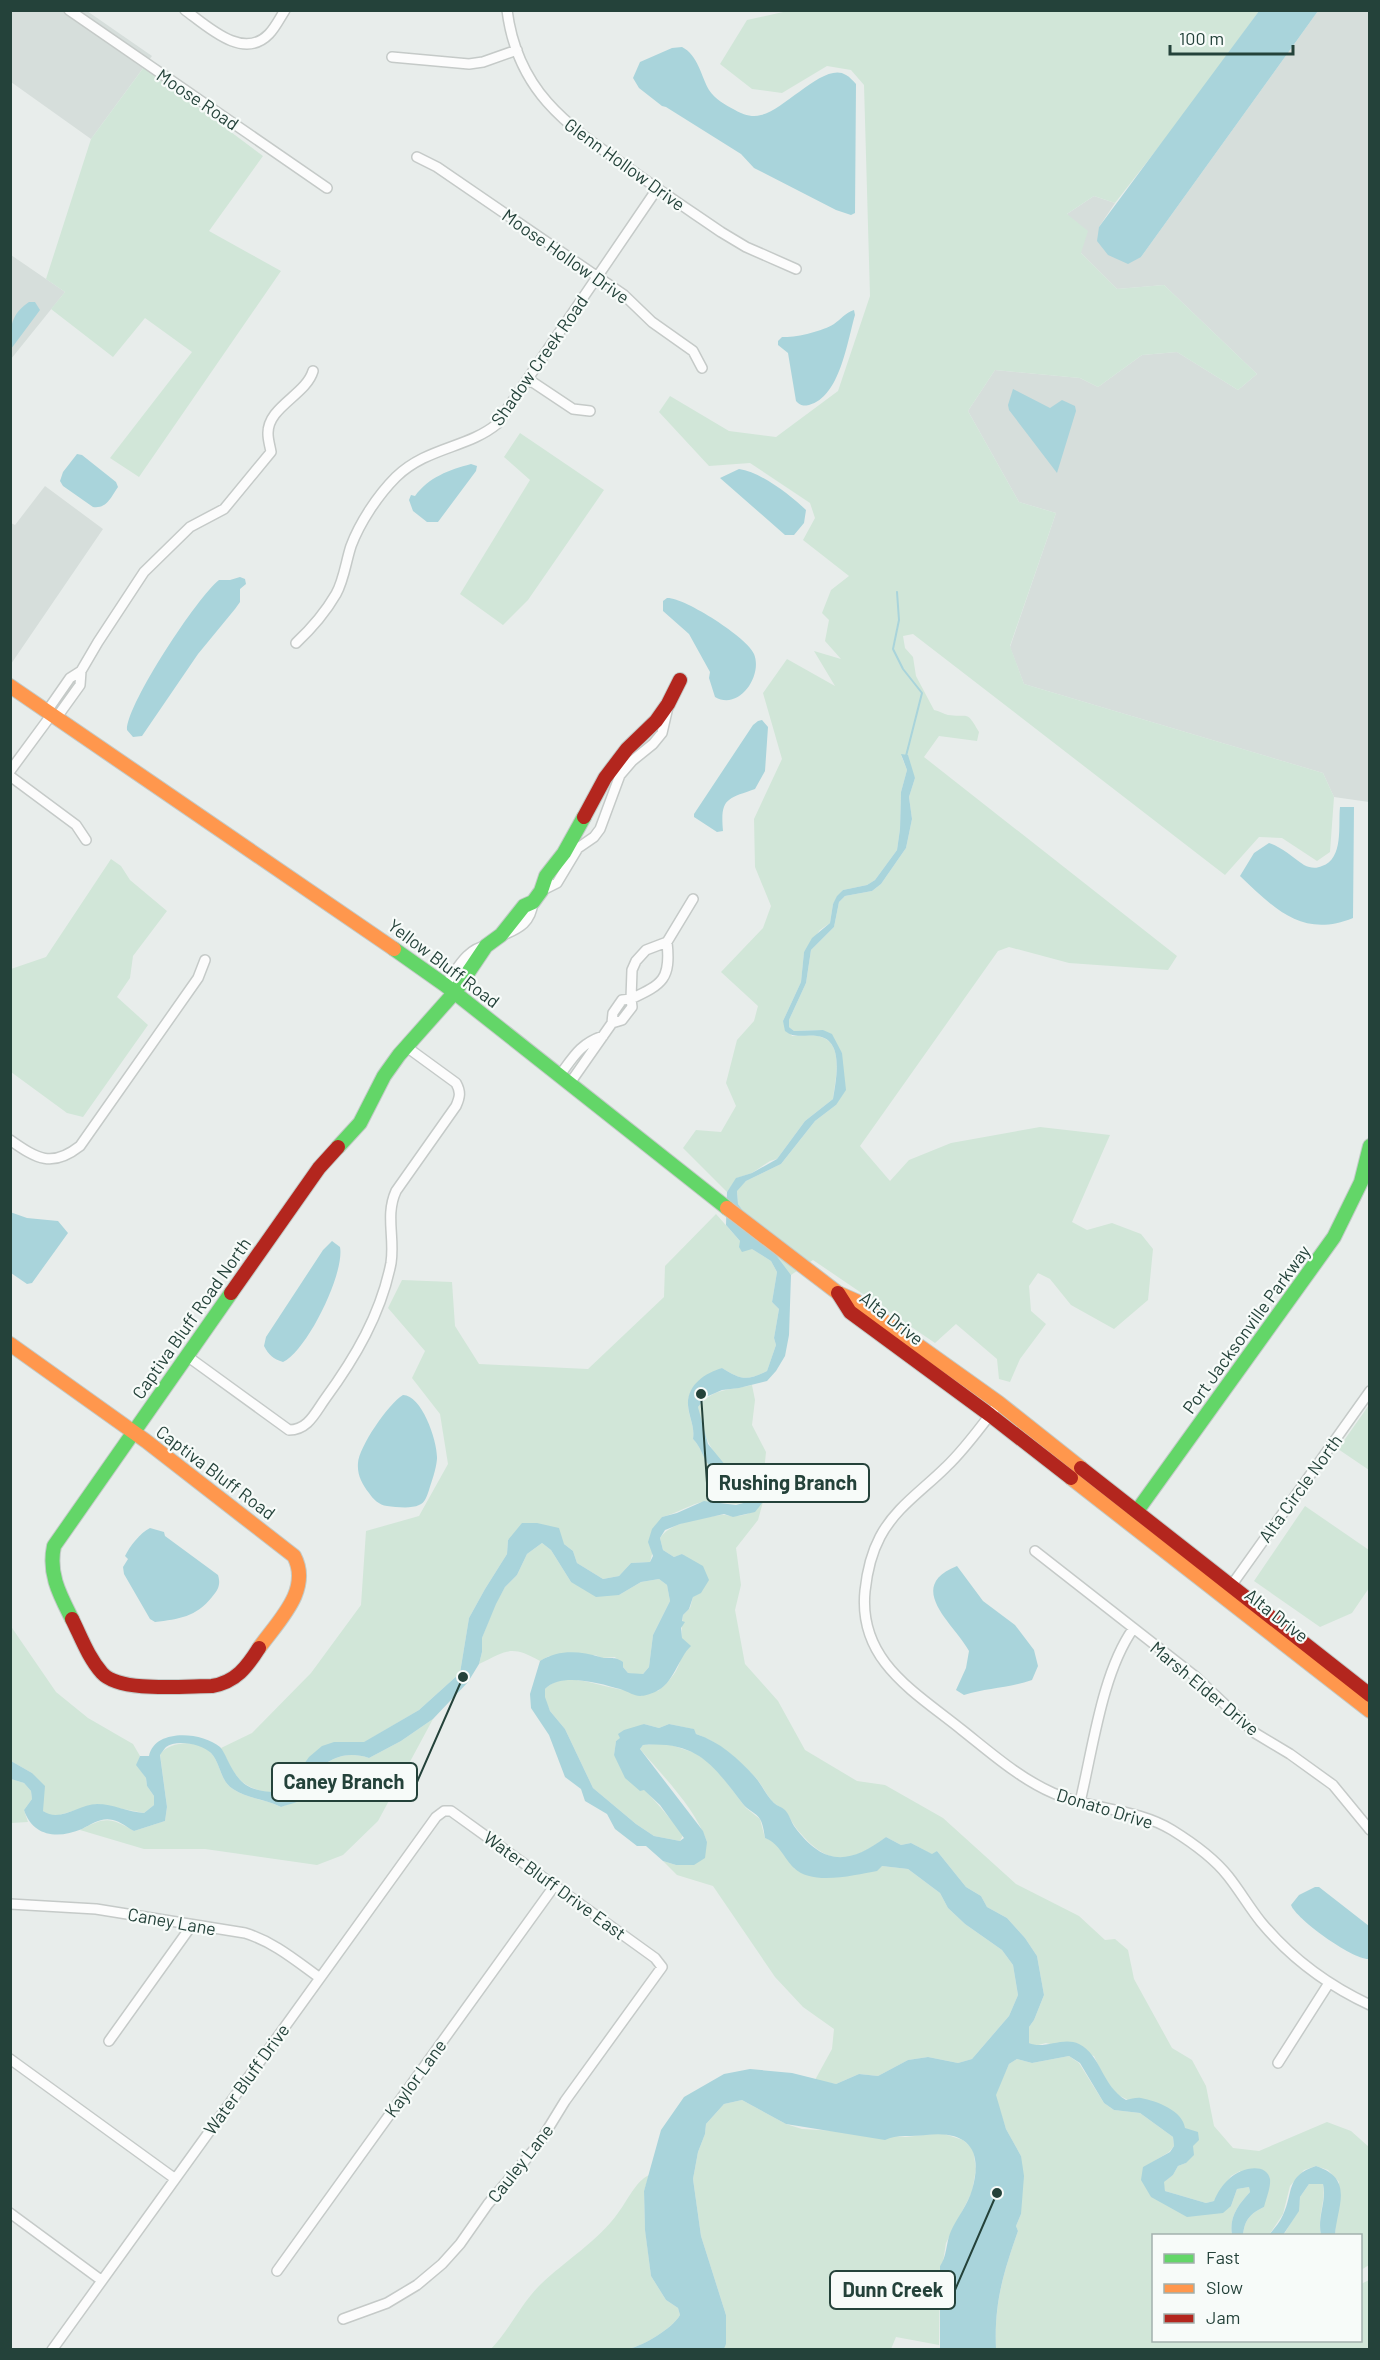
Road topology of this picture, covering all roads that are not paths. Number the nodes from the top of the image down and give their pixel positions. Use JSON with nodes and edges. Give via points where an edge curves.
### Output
{"nodes":[{"id":1,"x":69,"y":10,"type":"edge"},
{"id":2,"x":185,"y":10,"type":"edge"},
{"id":3,"x":285,"y":10,"type":"edge"},
{"id":4,"x":507,"y":10,"type":"edge"},
{"id":5,"x":517,"y":50,"type":"junction"},
{"id":6,"x":392,"y":57,"type":"dead end"},
{"id":7,"x":417,"y":157,"type":"dead end"},
{"id":8,"x":327,"y":188,"type":"dead end"},
{"id":9,"x":657,"y":189,"type":"junction"},
{"id":10,"x":796,"y":269,"type":"dead end"},
{"id":11,"x":597,"y":277,"type":"junction"},
{"id":12,"x":702,"y":368,"type":"dead end"},
{"id":13,"x":314,"y":371,"type":"dead end"},
{"id":14,"x":528,"y":379,"type":"junction"},
{"id":15,"x":590,"y":411,"type":"dead end"},
{"id":16,"x":296,"y":643,"type":"dead end"},
{"id":17,"x":680,"y":680,"type":"dead end"},
{"id":18,"x":10,"y":686,"type":"edge"},
{"id":19,"x":668,"y":704,"type":"junction"},
{"id":20,"x":52,"y":714,"type":"junction"},
{"id":21,"x":10,"y":771,"type":"edge"},
{"id":22,"x":10,"y":776,"type":"edge"},
{"id":23,"x":86,"y":840,"type":"dead end"},
{"id":24,"x":537,"y":897,"type":"junction"},
{"id":25,"x":693,"y":898,"type":"dead end"},
{"id":26,"x":667,"y":942,"type":"junction"},
{"id":27,"x":205,"y":960,"type":"dead end"},
{"id":28,"x":450,"y":989,"type":"junction"},
{"id":29,"x":631,"y":999,"type":"junction"},
{"id":30,"x":603,"y":1036,"type":"junction"},
{"id":31,"x":408,"y":1048,"type":"junction"},
{"id":32,"x":579,"y":1049,"type":"junction"},
{"id":33,"x":590,"y":1057,"type":"junction"},
{"id":34,"x":565,"y":1079,"type":"junction"},
{"id":35,"x":10,"y":1140,"type":"edge"},
{"id":36,"x":1370,"y":1146,"type":"edge"},
{"id":37,"x":838,"y":1293,"type":"joint"},
{"id":38,"x":10,"y":1344,"type":"edge"},
{"id":39,"x":188,"y":1356,"type":"junction"},
{"id":40,"x":1370,"y":1391,"type":"edge"},
{"id":41,"x":994,"y":1409,"type":"junction"},
{"id":42,"x":133,"y":1431,"type":"junction"},
{"id":43,"x":1133,"y":1517,"type":"junction"},
{"id":44,"x":1035,"y":1551,"type":"dead end"},
{"id":45,"x":1231,"y":1586,"type":"junction"},
{"id":46,"x":1133,"y":1629,"type":"junction"},
{"id":47,"x":114,"y":1680,"type":"joint"},
{"id":48,"x":1370,"y":1695,"type":"edge"},
{"id":49,"x":1370,"y":1711,"type":"edge"},
{"id":50,"x":1080,"y":1802,"type":"junction"},
{"id":51,"x":444,"y":1811,"type":"joint"},
{"id":52,"x":1370,"y":1830,"type":"edge"},
{"id":53,"x":555,"y":1886,"type":"junction"},
{"id":54,"x":10,"y":1904,"type":"edge"},
{"id":55,"x":192,"y":1925,"type":"junction"},
{"id":56,"x":662,"y":1967,"type":"joint"},
{"id":57,"x":320,"y":1978,"type":"junction"},
{"id":58,"x":1329,"y":1983,"type":"junction"},
{"id":59,"x":1370,"y":2005,"type":"edge"},
{"id":60,"x":109,"y":2041,"type":"dead end"},
{"id":61,"x":10,"y":2059,"type":"edge"},
{"id":62,"x":1278,"y":2063,"type":"dead end"},
{"id":63,"x":174,"y":2178,"type":"junction"},
{"id":64,"x":10,"y":2213,"type":"edge"},
{"id":65,"x":277,"y":2271,"type":"dead end"},
{"id":66,"x":101,"y":2280,"type":"junction"},
{"id":67,"x":343,"y":2319,"type":"dead end"},
{"id":68,"x":52,"y":2349,"type":"edge"}],
"edges":[{"from":1,"to":8,"type":"street","name":"Moose Road"},
{"from":2,"to":3,"type":"street","via":[[228,40],[250,44],[269,34]]},
{"from":4,"to":5,"type":"street","name":"Glenn Hollow Drive"},
{"from":5,"to":6,"type":"street","via":[[469,64]]},
{"from":5,"to":9,"type":"street","name":"Glenn Hollow Drive","via":[[542,98],[558,115]]},
{"from":7,"to":11,"type":"street","name":"Moose Hollow Drive"},
{"from":9,"to":10,"type":"street","name":"Glenn Hollow Drive","via":[[746,247]]},
{"from":9,"to":11,"type":"street","name":"Shadow Creek Road"},
{"from":11,"to":12,"type":"street","name":"Moose Hollow Drive","via":[[693,351]]},
{"from":11,"to":14,"type":"street","name":"Shadow Creek Road"},
{"from":13,"to":20,"type":"street","via":[[310,383],[270,421],[271,452],[260,468],[224,509],[190,527],[144,572],[81,671],[80,685]]},
{"from":14,"to":15,"type":"street","via":[[573,409]]},
{"from":14,"to":16,"type":"street","name":"Shadow Creek Road","via":[[490,430],[434,452],[397,477],[359,529],[337,592],[316,624]]},
{"from":17,"to":19,"type":"street"},
{"from":18,"to":20,"type":"street","name":"Yellow Bluff Road"},
{"from":19,"to":24,"type":"street","via":[[605,778]]},
{"from":19,"to":24,"type":"street","via":[[662,733],[620,775],[600,829],[578,848],[557,883]]},
{"from":20,"to":21,"type":"street"},
{"from":20,"to":28,"type":"street","name":"Yellow Bluff Road"},
{"from":22,"to":23,"type":"street","via":[[76,825]]},
{"from":24,"to":28,"type":"street","name":"Captiva Bluff Road North","via":[[515,915]]},
{"from":25,"to":26,"type":"street"},
{"from":26,"to":29,"type":"street","via":[[646,950],[636,961]]},
{"from":26,"to":29,"type":"street","via":[[669,964],[664,978]]},
{"from":27,"to":35,"type":"street","via":[[198,978],[80,1146],[70,1154],[48,1160]]},
{"from":28,"to":31,"type":"street","name":"Captiva Bluff Road North"},
{"from":28,"to":34,"type":"street","name":"Yellow Bluff Road"},
{"from":29,"to":30,"type":"street","via":[[622,1000],[612,1013],[612,1023]]},
{"from":30,"to":32,"type":"street"},
{"from":30,"to":33,"type":"street"},
{"from":31,"to":39,"type":"street","name":"Captiva Bluff Road North","via":[[384,1076],[360,1123],[319,1168]]},
{"from":31,"to":39,"type":"street","via":[[456,1083],[460,1098],[396,1191],[389,1211],[393,1246],[385,1286],[362,1346],[308,1423],[289,1430]]},
{"from":32,"to":33,"type":"street"},
{"from":32,"to":34,"type":"street"},
{"from":33,"to":34,"type":"street"},
{"from":34,"to":37,"type":"street","name":"Yellow Bluff Road"},
{"from":36,"to":43,"type":"street","name":"Port Jacksonville Parkway","via":[[1351,1206],[1334,1237]]},
{"from":37,"to":41,"type":"street","name":"Alta Drive","via":[[850,1312]]},
{"from":38,"to":42,"type":"street","name":"Captiva Bluff Road"},
{"from":39,"to":42,"type":"street","name":"Captiva Bluff Road North"},
{"from":40,"to":45,"type":"street","name":"Alta Circle North"},
{"from":41,"to":43,"type":"street","name":"Alta Drive"},
{"from":41,"to":50,"type":"street","name":"Donato Drive","via":[[946,1467],[896,1513],[880,1538],[866,1585],[864,1603],[869,1634],[887,1667],[924,1700],[1030,1783]]},
{"from":42,"to":47,"type":"street","name":"Captiva Bluff Road North","via":[[58,1540],[51,1560],[54,1583],[91,1658]]},
{"from":42,"to":47,"type":"street","name":"Captiva Bluff Road","via":[[282,1545],[294,1556],[301,1574],[296,1595],[235,1678],[213,1686],[128,1685]]},
{"from":43,"to":45,"type":"street","name":"Alta Drive"},
{"from":43,"to":49,"type":"street","name":"Alta Drive"},
{"from":44,"to":46,"type":"street","name":"Marsh Elder Drive"},
{"from":45,"to":48,"type":"street","name":"Alta Drive"},
{"from":46,"to":50,"type":"street","via":[[1111,1670]]},
{"from":46,"to":52,"type":"street","name":"Marsh Elder Drive","via":[[1196,1677],[1255,1732],[1333,1785]]},
{"from":50,"to":58,"type":"street","name":"Donato Drive","via":[[1146,1819],[1191,1842],[1229,1876],[1279,1942]]},
{"from":51,"to":53,"type":"street","name":"Water Bluff Drive East","via":[[461,1816]]},
{"from":51,"to":57,"type":"street","name":"Water Bluff Drive"},
{"from":53,"to":56,"type":"street","name":"Water Bluff Drive East"},
{"from":53,"to":65,"type":"street","name":"Kaylor Lane"},
{"from":54,"to":55,"type":"street","name":"Caney Lane","via":[[96,1909]]},
{"from":55,"to":57,"type":"street","name":"Caney Lane","via":[[264,1939]]},
{"from":55,"to":60,"type":"street"},
{"from":56,"to":67,"type":"street","name":"Cauley Lane","via":[[538,2145],[442,2264],[417,2286],[387,2303]]},
{"from":57,"to":63,"type":"street","name":"Water Bluff Drive"},
{"from":58,"to":59,"type":"street","name":"Donato Drive"},
{"from":58,"to":62,"type":"street"},
{"from":61,"to":63,"type":"street"},
{"from":63,"to":66,"type":"street","name":"Water Bluff Drive"},
{"from":64,"to":66,"type":"street"},
{"from":66,"to":68,"type":"street","name":"Water Bluff Drive"}]}
